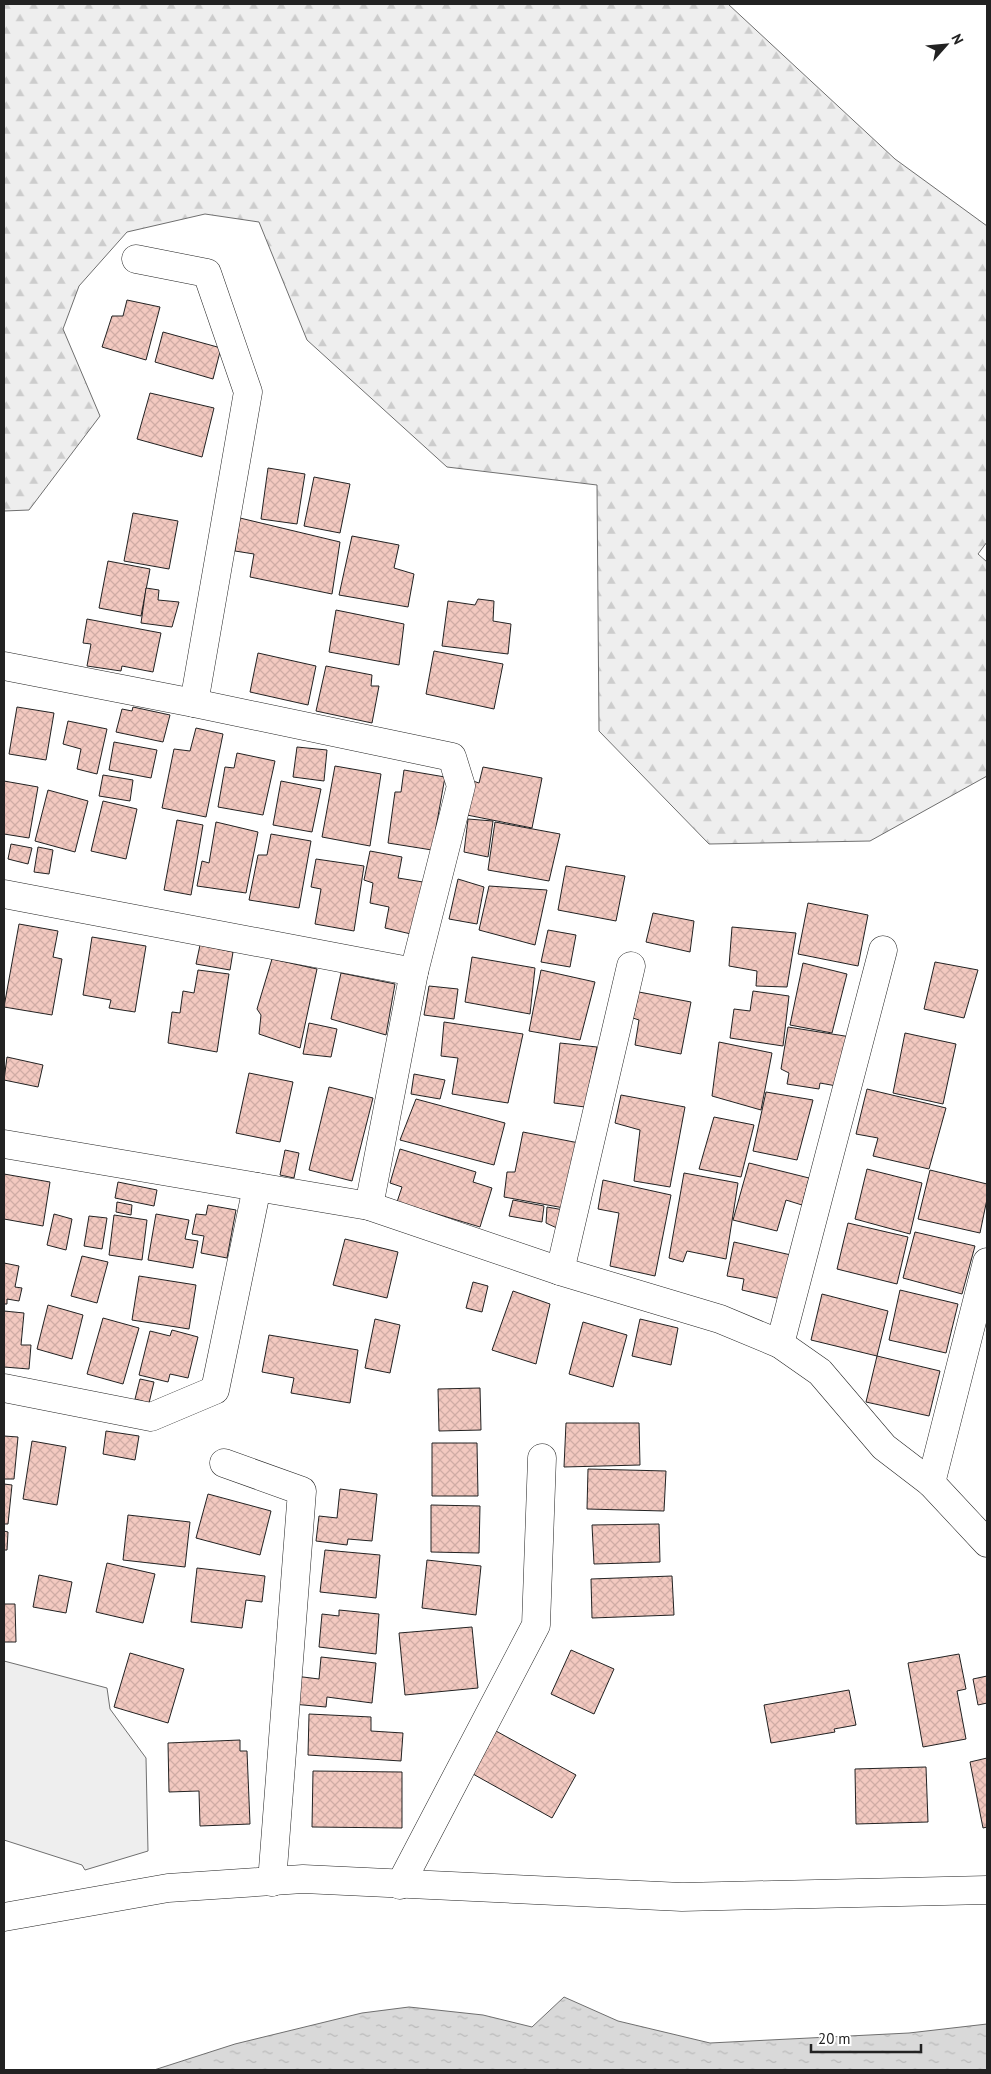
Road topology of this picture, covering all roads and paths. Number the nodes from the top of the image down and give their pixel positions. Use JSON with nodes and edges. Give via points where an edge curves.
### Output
{"nodes":[{"id":1,"x":136,"y":259,"type":"dead end"},
{"id":2,"x":4,"y":666,"type":"edge"},
{"id":3,"x":194,"y":702,"type":"junction"},
{"id":4,"x":4,"y":894,"type":"edge"},
{"id":5,"x":883,"y":950,"type":"dead end"},
{"id":6,"x":631,"y":966,"type":"dead end"},
{"id":7,"x":414,"y":972,"type":"junction"},
{"id":8,"x":4,"y":1144,"type":"edge"},
{"id":9,"x":257,"y":1187,"type":"junction"},
{"id":10,"x":369,"y":1206,"type":"junction"},
{"id":11,"x":987,"y":1262,"type":"edge"},
{"id":12,"x":560,"y":1271,"type":"junction"},
{"id":13,"x":780,"y":1344,"type":"junction"},
{"id":14,"x":4,"y":1388,"type":"edge"},
{"id":15,"x":542,"y":1458,"type":"dead end"},
{"id":16,"x":224,"y":1463,"type":"dead end"},
{"id":17,"x":931,"y":1483,"type":"junction"},
{"id":18,"x":987,"y":1543,"type":"edge"},
{"id":19,"x":272,"y":1882,"type":"junction"},
{"id":20,"x":400,"y":1885,"type":"junction"},
{"id":21,"x":987,"y":1890,"type":"edge"},
{"id":22,"x":4,"y":1917,"type":"edge"}],
"edges":[{"from":1,"to":3,"type":"street","via":[[207,274],[248,392]]},
{"from":2,"to":3,"type":"street"},
{"from":3,"to":7,"type":"street","via":[[452,757],[461,786]]},
{"from":4,"to":7,"type":"street"},
{"from":5,"to":13,"type":"street"},
{"from":6,"to":12,"type":"street"},
{"from":7,"to":10,"type":"street"},
{"from":8,"to":9,"type":"street"},
{"from":9,"to":10,"type":"street"},
{"from":9,"to":14,"type":"street","via":[[215,1390],[151,1417]]},
{"from":10,"to":12,"type":"street"},
{"from":11,"to":17,"type":"street"},
{"from":12,"to":13,"type":"street","via":[[720,1319]]},
{"from":13,"to":17,"type":"street","via":[[820,1372],[884,1446]]},
{"from":15,"to":20,"type":"street","via":[[536,1625]]},
{"from":16,"to":19,"type":"street","via":[[302,1491]]},
{"from":17,"to":18,"type":"street"},
{"from":19,"to":20,"type":"street","via":[[303,1879]]},
{"from":19,"to":22,"type":"street","via":[[168,1888]]},
{"from":20,"to":21,"type":"street","via":[[682,1897]]}]}
